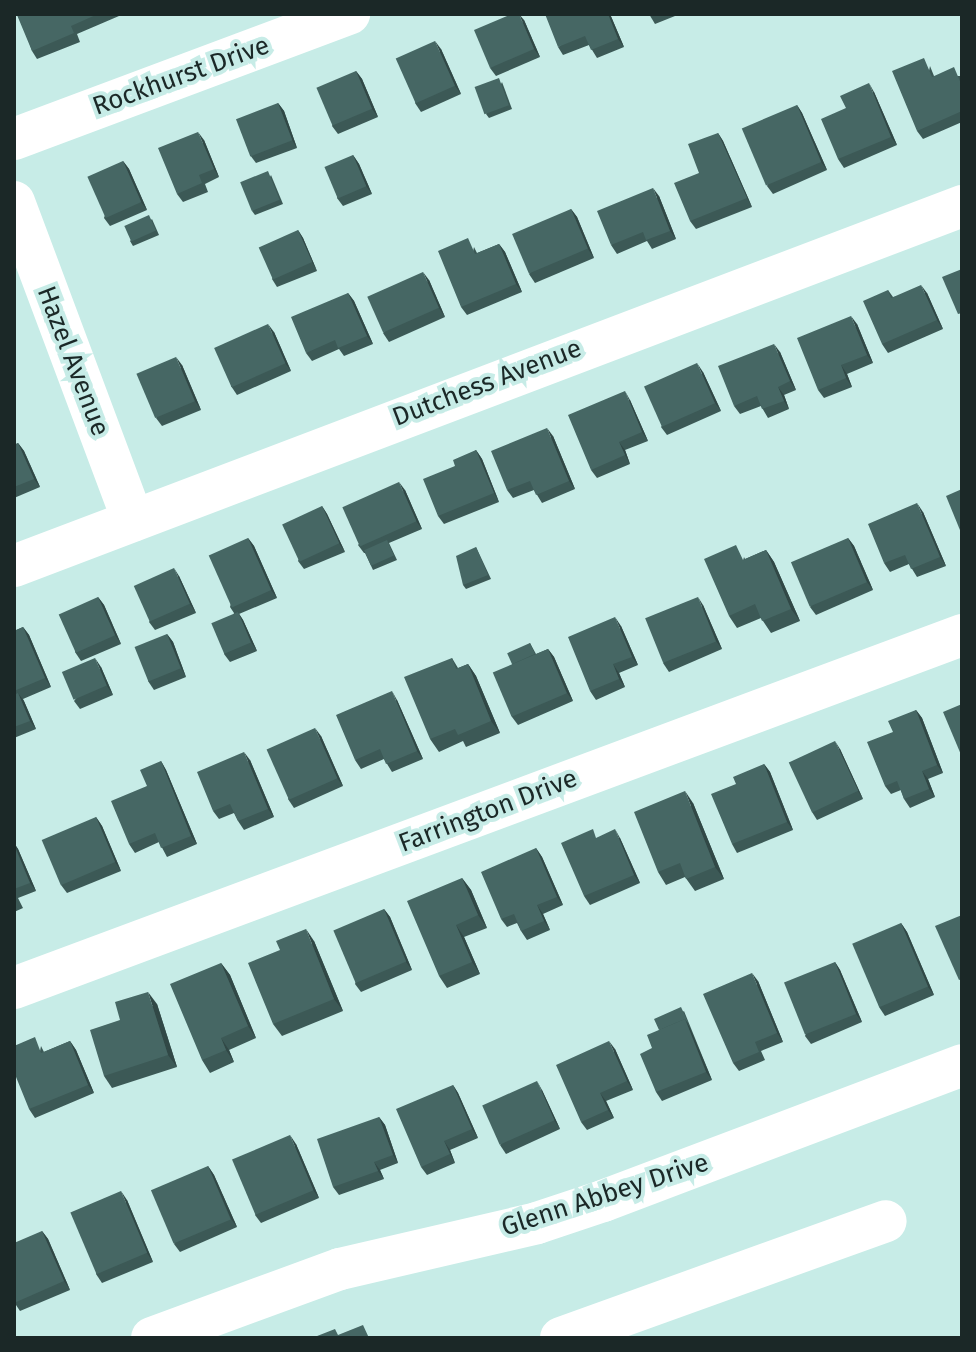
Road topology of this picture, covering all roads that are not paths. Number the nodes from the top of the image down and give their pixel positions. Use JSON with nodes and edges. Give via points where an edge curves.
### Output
{"nodes":[{"id":1,"x":349,"y":14,"type":"edge"},
{"id":2,"x":14,"y":139,"type":"edge"},
{"id":3,"x":14,"y":202,"type":"edge"},
{"id":4,"x":962,"y":206,"type":"edge"},
{"id":5,"x":133,"y":520,"type":"junction"},
{"id":6,"x":14,"y":566,"type":"edge"},
{"id":7,"x":962,"y":635,"type":"edge"},
{"id":8,"x":14,"y":988,"type":"edge"},
{"id":9,"x":962,"y":1065,"type":"edge"},
{"id":10,"x":886,"y":1221,"type":"dead end"},
{"id":11,"x":152,"y":1338,"type":"edge"},
{"id":12,"x":561,"y":1338,"type":"edge"}],
"edges":[{"from":1,"to":2,"type":"street","name":"Rockhurst Drive"},
{"from":3,"to":5,"type":"street","name":"Hazel Avenue"},
{"from":4,"to":5,"type":"street","name":"Dutchess Avenue"},
{"from":5,"to":6,"type":"street","name":"Dutchess Avenue"},
{"from":7,"to":8,"type":"street","name":"Farrington Drive"},
{"from":9,"to":11,"type":"street","name":"Glenn Abbey Drive","via":[[603,1201],[537,1223],[340,1269]]},
{"from":10,"to":12,"type":"street"}]}
